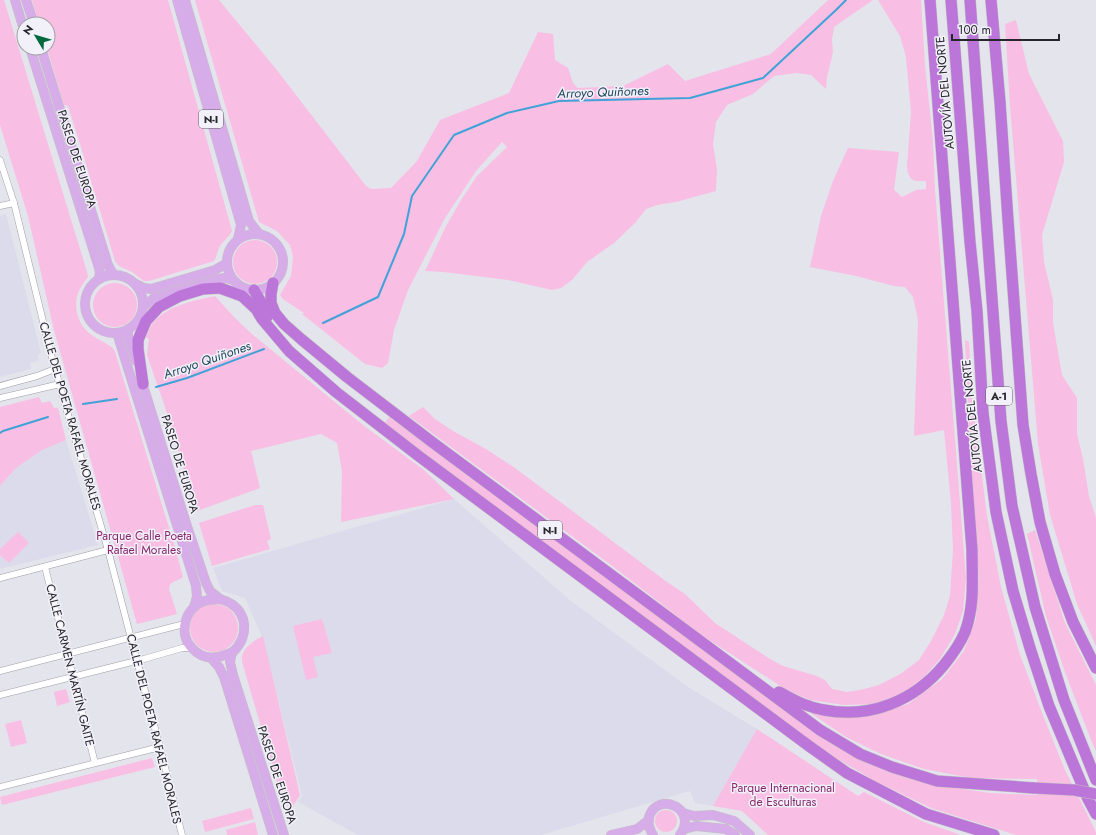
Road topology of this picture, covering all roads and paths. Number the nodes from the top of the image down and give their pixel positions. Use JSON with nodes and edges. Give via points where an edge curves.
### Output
{"nodes":[{"id":1,"x":15,"y":0,"type":"edge"},
{"id":2,"x":26,"y":0,"type":"edge"},
{"id":3,"x":178,"y":0,"type":"edge"},
{"id":4,"x":185,"y":0,"type":"edge"},
{"id":5,"x":930,"y":0,"type":"edge"},
{"id":6,"x":946,"y":0,"type":"edge"},
{"id":7,"x":951,"y":0,"type":"edge"},
{"id":8,"x":970,"y":0,"type":"edge"},
{"id":9,"x":991,"y":0,"type":"edge"},
{"id":10,"x":20,"y":16,"type":"edge"},
{"id":11,"x":31,"y":16,"type":"edge"},
{"id":12,"x":953,"y":28,"type":"junction"},
{"id":13,"x":33,"y":56,"type":"edge"},
{"id":14,"x":43,"y":56,"type":"edge"},
{"id":15,"x":0,"y":160,"type":"edge"},
{"id":16,"x":14,"y":203,"type":"junction"},
{"id":17,"x":0,"y":206,"type":"edge"},
{"id":18,"x":259,"y":234,"type":"junction"},
{"id":19,"x":238,"y":239,"type":"junction"},
{"id":20,"x":227,"y":263,"type":"junction"},
{"id":21,"x":113,"y":274,"type":"junction"},
{"id":22,"x":100,"y":278,"type":"junction"},
{"id":23,"x":234,"y":280,"type":"junction"},
{"id":24,"x":273,"y":283,"type":"junction"},
{"id":25,"x":136,"y":284,"type":"junction"},
{"id":26,"x":254,"y":290,"type":"junction"},
{"id":27,"x":143,"y":307,"type":"junction"},
{"id":28,"x":128,"y":329,"type":"junction"},
{"id":29,"x":274,"y":332,"type":"junction"},
{"id":30,"x":117,"y":333,"type":"junction"},
{"id":31,"x":55,"y":369,"type":"junction"},
{"id":32,"x":60,"y":384,"type":"junction"},
{"id":33,"x":143,"y":384,"type":"junction"},
{"id":34,"x":0,"y":386,"type":"edge"},
{"id":35,"x":0,"y":398,"type":"edge"},
{"id":36,"x":108,"y":550,"type":"junction"},
{"id":37,"x":45,"y":567,"type":"junction"},
{"id":38,"x":0,"y":578,"type":"edge"},
{"id":39,"x":220,"y":599,"type":"junction"},
{"id":40,"x":194,"y":606,"type":"junction"},
{"id":41,"x":184,"y":624,"type":"junction"},
{"id":42,"x":131,"y":638,"type":"junction"},
{"id":43,"x":191,"y":648,"type":"junction"},
{"id":44,"x":232,"y":652,"type":"junction"},
{"id":45,"x":68,"y":654,"type":"junction"},
{"id":46,"x":212,"y":659,"type":"junction"},
{"id":47,"x":137,"y":661,"type":"junction"},
{"id":48,"x":1096,"y":668,"type":"edge"},
{"id":49,"x":0,"y":671,"type":"edge"},
{"id":50,"x":73,"y":677,"type":"junction"},
{"id":51,"x":754,"y":680,"type":"junction"},
{"id":52,"x":0,"y":695,"type":"edge"},
{"id":53,"x":160,"y":747,"type":"junction"},
{"id":54,"x":95,"y":763,"type":"junction"},
{"id":55,"x":1096,"y":780,"type":"edge"},
{"id":56,"x":0,"y":787,"type":"edge"},
{"id":57,"x":1096,"y":794,"type":"edge"},
{"id":58,"x":683,"y":813,"type":"junction"},
{"id":59,"x":1096,"y":814,"type":"edge"},
{"id":60,"x":649,"y":820,"type":"junction"},
{"id":61,"x":682,"y":833,"type":"edge"},
{"id":62,"x":182,"y":835,"type":"edge"},
{"id":63,"x":273,"y":835,"type":"edge"},
{"id":64,"x":284,"y":835,"type":"edge"},
{"id":65,"x":611,"y":835,"type":"edge"},
{"id":66,"x":654,"y":835,"type":"edge"},
{"id":67,"x":735,"y":835,"type":"edge"},
{"id":68,"x":750,"y":835,"type":"edge"},
{"id":69,"x":994,"y":835,"type":"edge"}],
"edges":[{"from":1,"to":10,"type":"main road"},
{"from":2,"to":11,"type":"main road"},
{"from":3,"to":19,"type":"main road","number":"N-I","via":[[241,225]]},
{"from":4,"to":18,"type":"main road","number":"N-I","via":[[249,221]]},
{"from":5,"to":51,"type":"highway","via":[[972,550],[973,593],[970,614],[964,633],[952,655],[936,675],[912,694],[877,709],[843,712],[810,707]]},
{"from":6,"to":12,"type":"highway"},
{"from":7,"to":12,"type":"highway","name":"AUTOVÍA DEL NORTE","number":"A-1"},
{"from":8,"to":55,"type":"highway","number":"A-1","via":[[1001,421],[1012,506],[1035,607],[1064,700]]},
{"from":9,"to":48,"type":"highway","via":[[1023,425],[1040,522],[1055,574],[1073,622]]},
{"from":12,"to":59,"type":"highway","name":"AUTOVÍA DEL NORTE","number":"A-1","via":[[983,413],[996,512],[1013,591],[1049,706]]},
{"from":13,"to":22,"type":"main road","name":"PASEO DE EUROPA"},
{"from":14,"to":21,"type":"main road","name":"PASEO DE EUROPA","via":[[108,265]]},
{"from":15,"to":16,"type":"street","name":"CALLE DEL POETA RAFAEL MORALES"},
{"from":16,"to":17,"type":"street"},
{"from":16,"to":31,"type":"street","name":"CALLE DEL POETA RAFAEL MORALES"},
{"from":18,"to":19,"type":"main road"},
{"from":18,"to":24,"type":"main road","number":"N-I","via":[[275,242],[283,258],[279,276]]},
{"from":19,"to":20,"type":"main road","number":"N-I","via":[[229,251]]},
{"from":20,"to":23,"type":"main road"},
{"from":20,"to":25,"type":"main road","via":[[215,270],[151,289]]},
{"from":21,"to":22,"type":"main road"},
{"from":21,"to":25,"type":"main road"},
{"from":22,"to":30,"type":"main road","via":[[87,291],[85,308],[92,324],[100,330]]},
{"from":23,"to":26,"type":"main road","via":[[239,285]]},
{"from":23,"to":27,"type":"main road","via":[[224,278],[211,281],[154,298]]},
{"from":24,"to":26,"type":"main road","via":[[268,287]]},
{"from":24,"to":51,"type":"highway","number":"N-I","via":[[271,303],[274,313],[300,339],[346,377]]},
{"from":25,"to":27,"type":"main road","via":[[142,295]]},
{"from":26,"to":29,"type":"highway","number":"N-I"},
{"from":27,"to":28,"type":"main road","via":[[138,320]]},
{"from":28,"to":30,"type":"main road"},
{"from":28,"to":33,"type":"main road","name":"PASEO DE EUROPA"},
{"from":29,"to":33,"type":"highway","via":[[242,296],[220,288],[203,289],[180,296],[159,307],[146,321],[138,340]]},
{"from":29,"to":69,"type":"highway","number":"N-I","via":[[289,351],[336,392],[803,742],[847,772],[926,814]]},
{"from":30,"to":40,"type":"main road","name":"PASEO DE EUROPA","via":[[196,586],[197,597]]},
{"from":31,"to":32,"type":"street","name":"CALLE DEL POETA RAFAEL MORALES"},
{"from":31,"to":34,"type":"street"},
{"from":32,"to":35,"type":"street"},
{"from":32,"to":36,"type":"street","name":"CALLE DEL POETA RAFAEL MORALES"},
{"from":33,"to":39,"type":"main road","name":"PASEO DE EUROPA","via":[[206,583],[210,591]]},
{"from":36,"to":37,"type":"street"},
{"from":36,"to":42,"type":"street","name":"CALLE DEL POETA RAFAEL MORALES"},
{"from":37,"to":38,"type":"street"},
{"from":37,"to":45,"type":"street","name":"CALLE CARMEN MARTÍN GAITE"},
{"from":39,"to":40,"type":"main road"},
{"from":39,"to":44,"type":"main road","via":[[234,605],[240,611],[244,623],[244,633]]},
{"from":40,"to":41,"type":"main road"},
{"from":41,"to":42,"type":"street"},
{"from":41,"to":43,"type":"main road"},
{"from":42,"to":45,"type":"street"},
{"from":42,"to":47,"type":"street","name":"CALLE DEL POETA RAFAEL MORALES"},
{"from":43,"to":46,"type":"main road"},
{"from":43,"to":47,"type":"street","via":[[182,648]]},
{"from":44,"to":46,"type":"main road"},
{"from":44,"to":64,"type":"main road","name":"PASEO DE EUROPA","via":[[230,662],[233,674]]},
{"from":45,"to":49,"type":"street"},
{"from":45,"to":50,"type":"street","name":"CALLE CARMEN MARTÍN GAITE"},
{"from":46,"to":63,"type":"main road","name":"PASEO DE EUROPA","via":[[224,677]]},
{"from":47,"to":50,"type":"street"},
{"from":47,"to":53,"type":"street","name":"CALLE DEL POETA RAFAEL MORALES"},
{"from":50,"to":52,"type":"street"},
{"from":50,"to":54,"type":"street","name":"CALLE CARMEN MARTÍN GAITE"},
{"from":51,"to":57,"type":"highway","number":"N-I","bridge":true,"via":[[820,730],[860,754],[892,767],[937,781],[1074,790]]},
{"from":53,"to":54,"type":"street"},
{"from":53,"to":62,"type":"street","name":"CALLE DEL POETA RAFAEL MORALES"},
{"from":54,"to":56,"type":"street"},
{"from":58,"to":60,"type":"main road","via":[[674,805],[659,805],[653,810]]},
{"from":58,"to":61,"type":"main road","via":[[685,819]]},
{"from":58,"to":68,"type":"main road","via":[[694,816],[713,815],[734,821]]},
{"from":60,"to":65,"type":"main road","via":[[637,829]]},
{"from":60,"to":66,"type":"main road","via":[[649,827]]},
{"from":61,"to":67,"type":"main road","via":[[696,826],[726,829]]}]}
